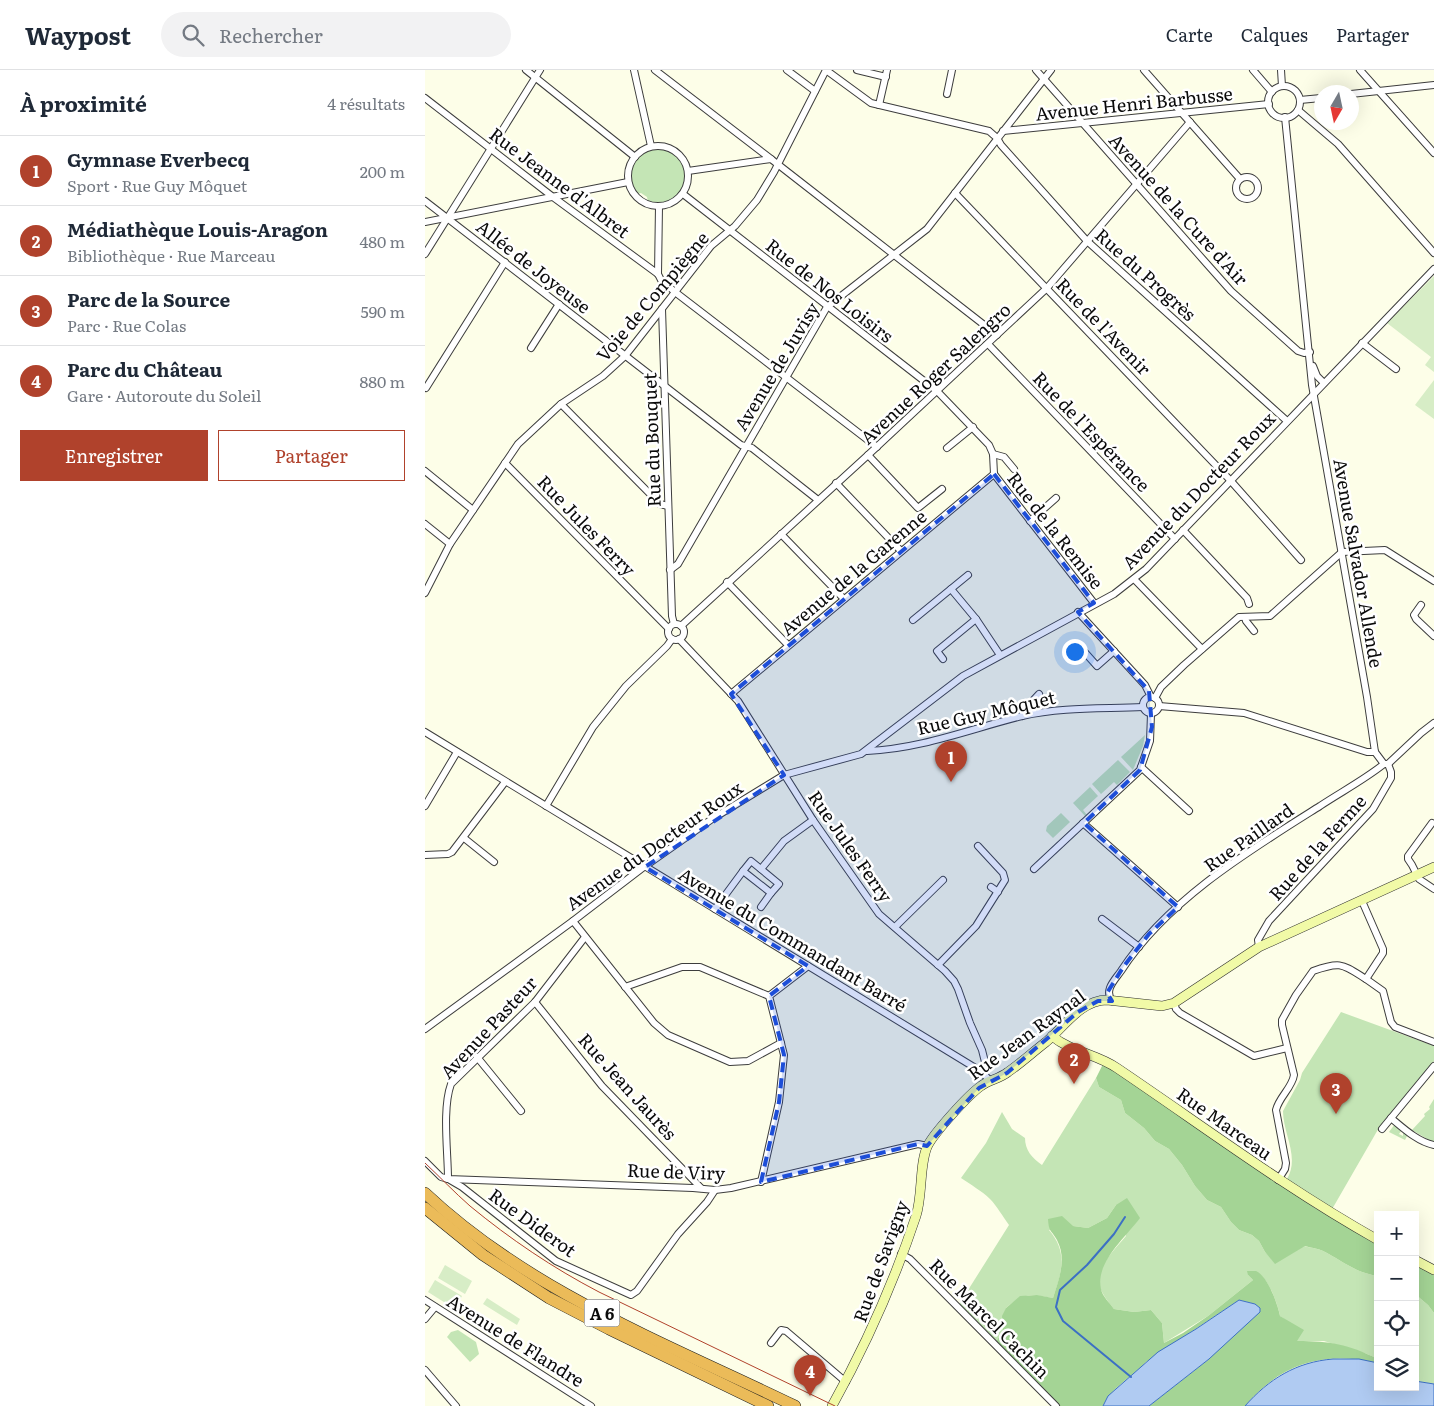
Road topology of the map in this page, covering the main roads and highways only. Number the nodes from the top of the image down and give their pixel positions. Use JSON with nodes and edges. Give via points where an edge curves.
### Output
{"nodes":[{"id":1,"x":1434,"y":867,"type":"edge"},
{"id":2,"x":1053,"y":1036,"type":"junction"},
{"id":3,"x":927,"y":1146,"type":"joint"},
{"id":4,"x":425,"y":1193,"type":"edge"},
{"id":5,"x":425,"y":1208,"type":"edge"},
{"id":6,"x":1374,"y":1238,"type":"edge"},
{"id":7,"x":1419,"y":1262,"type":"edge"},
{"id":8,"x":1434,"y":1270,"type":"edge"},
{"id":9,"x":768,"y":1406,"type":"edge"},
{"id":10,"x":795,"y":1406,"type":"edge"},
{"id":11,"x":832,"y":1406,"type":"edge"}],
"edges":[{"from":1,"to":2,"type":"main road","name":"Rue Jean Raynal","via":[[1259,947],[1174,1004],[1098,1001],[1069,1018]]},
{"from":2,"to":3,"type":"main road","name":"Rue Jean Raynal","via":[[1007,1073],[970,1096]]},
{"from":2,"to":6,"type":"main road","name":"Rue Marceau","via":[[1064,1045],[1110,1063],[1278,1180]]},
{"from":3,"to":11,"type":"main road","name":"Rue de Savigny","via":[[919,1204],[879,1315]]},
{"from":4,"to":10,"type":"highway","number":"A 6","via":[[489,1246],[560,1292]]},
{"from":5,"to":9,"type":"highway","number":"A 6","via":[[483,1255],[549,1298]]},
{"from":7,"to":8,"type":"main road"}]}
